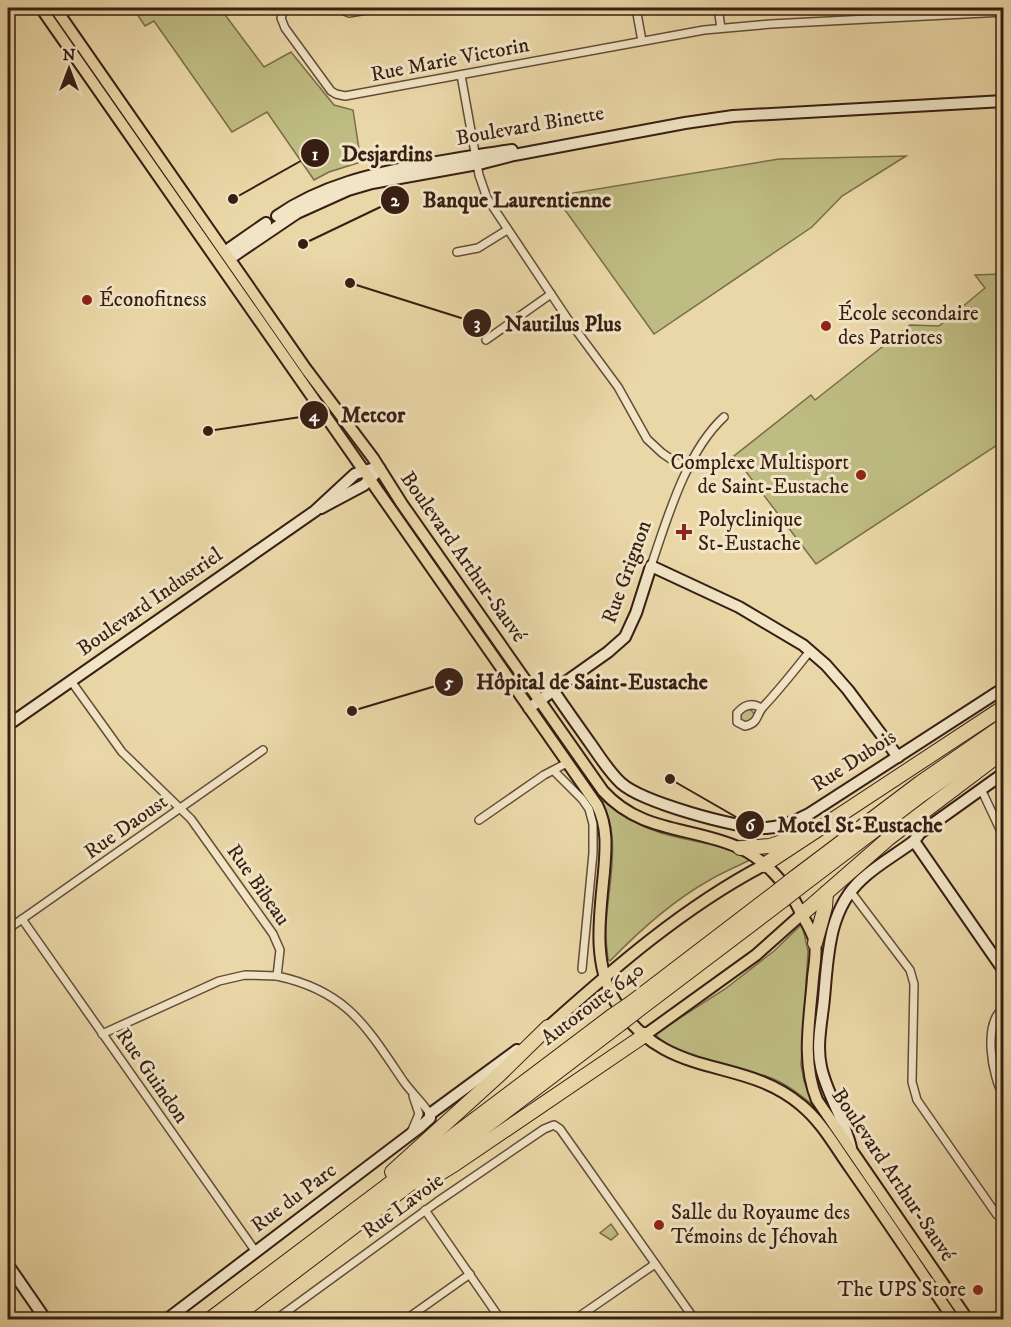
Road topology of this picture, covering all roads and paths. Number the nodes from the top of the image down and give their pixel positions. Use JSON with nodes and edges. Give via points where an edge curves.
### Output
{"nodes":[{"id":1,"x":41,"y":8,"type":"edge"},
{"id":2,"x":55,"y":8,"type":"edge"},
{"id":3,"x":285,"y":8,"type":"edge"},
{"id":4,"x":337,"y":8,"type":"edge"},
{"id":5,"x":379,"y":8,"type":"edge"},
{"id":6,"x":636,"y":8,"type":"edge"},
{"id":7,"x":718,"y":8,"type":"edge"},
{"id":8,"x":1004,"y":12,"type":"edge"},
{"id":9,"x":721,"y":28,"type":"junction"},
{"id":10,"x":642,"y":41,"type":"junction"},
{"id":11,"x":461,"y":75,"type":"junction"},
{"id":12,"x":1004,"y":98,"type":"edge"},
{"id":13,"x":476,"y":159,"type":"junction"},
{"id":14,"x":277,"y":216,"type":"joint"},
{"id":15,"x":266,"y":223,"type":"joint"},
{"id":16,"x":507,"y":230,"type":"junction"},
{"id":17,"x":457,"y":252,"type":"dead end"},
{"id":18,"x":230,"y":254,"type":"junction"},
{"id":19,"x":218,"y":262,"type":"junction"},
{"id":20,"x":551,"y":294,"type":"junction"},
{"id":21,"x":486,"y":340,"type":"dead end"},
{"id":22,"x":724,"y":417,"type":"dead end"},
{"id":23,"x":379,"y":468,"type":"junction"},
{"id":24,"x":363,"y":470,"type":"junction"},
{"id":25,"x":687,"y":471,"type":"junction"},
{"id":26,"x":370,"y":480,"type":"junction"},
{"id":27,"x":315,"y":511,"type":"junction"},
{"id":28,"x":651,"y":566,"type":"junction"},
{"id":29,"x":810,"y":651,"type":"junction"},
{"id":30,"x":70,"y":681,"type":"junction"},
{"id":31,"x":1004,"y":688,"type":"edge"},
{"id":32,"x":553,"y":690,"type":"junction"},
{"id":33,"x":540,"y":700,"type":"junction"},
{"id":34,"x":1004,"y":707,"type":"edge"},
{"id":35,"x":529,"y":708,"type":"junction"},
{"id":36,"x":761,"y":708,"type":"dead end"},
{"id":37,"x":8,"y":724,"type":"edge"},
{"id":38,"x":1004,"y":724,"type":"edge"},
{"id":39,"x":1004,"y":737,"type":"edge"},
{"id":40,"x":263,"y":750,"type":"dead end"},
{"id":41,"x":1004,"y":751,"type":"edge"},
{"id":42,"x":898,"y":757,"type":"junction"},
{"id":43,"x":567,"y":763,"type":"junction"},
{"id":44,"x":554,"y":771,"type":"junction"},
{"id":45,"x":1004,"y":773,"type":"edge"},
{"id":46,"x":981,"y":789,"type":"junction"},
{"id":47,"x":180,"y":808,"type":"junction"},
{"id":48,"x":479,"y":820,"type":"dead end"},
{"id":49,"x":816,"y":830,"type":"junction"},
{"id":50,"x":1004,"y":837,"type":"edge"},
{"id":51,"x":914,"y":841,"type":"junction"},
{"id":52,"x":740,"y":848,"type":"junction"},
{"id":53,"x":764,"y":864,"type":"junction"},
{"id":54,"x":797,"y":883,"type":"junction"},
{"id":55,"x":851,"y":892,"type":"junction"},
{"id":56,"x":826,"y":893,"type":"junction"},
{"id":57,"x":802,"y":914,"type":"junction"},
{"id":58,"x":22,"y":919,"type":"junction"},
{"id":59,"x":8,"y":929,"type":"edge"},
{"id":60,"x":815,"y":943,"type":"junction"},
{"id":61,"x":582,"y":969,"type":"dead end"},
{"id":62,"x":1004,"y":971,"type":"edge"},
{"id":63,"x":277,"y":976,"type":"junction"},
{"id":64,"x":605,"y":977,"type":"junction"},
{"id":65,"x":1004,"y":1008,"type":"edge"},
{"id":66,"x":548,"y":1027,"type":"junction"},
{"id":67,"x":102,"y":1034,"type":"junction"},
{"id":68,"x":645,"y":1035,"type":"junction"},
{"id":69,"x":411,"y":1091,"type":"junction"},
{"id":70,"x":1004,"y":1097,"type":"edge"},
{"id":71,"x":430,"y":1114,"type":"junction"},
{"id":72,"x":410,"y":1135,"type":"junction"},
{"id":73,"x":851,"y":1149,"type":"junction"},
{"id":74,"x":425,"y":1210,"type":"junction"},
{"id":75,"x":356,"y":1216,"type":"junction"},
{"id":76,"x":1004,"y":1218,"type":"edge"},
{"id":77,"x":255,"y":1252,"type":"junction"},
{"id":78,"x":655,"y":1264,"type":"junction"},
{"id":79,"x":8,"y":1265,"type":"edge"},
{"id":80,"x":470,"y":1274,"type":"junction"},
{"id":81,"x":579,"y":1318,"type":"edge"},
{"id":82,"x":46,"y":1320,"type":"edge"},
{"id":83,"x":166,"y":1320,"type":"edge"},
{"id":84,"x":209,"y":1320,"type":"edge"},
{"id":85,"x":231,"y":1320,"type":"edge"},
{"id":86,"x":275,"y":1320,"type":"edge"},
{"id":87,"x":405,"y":1320,"type":"edge"},
{"id":88,"x":501,"y":1320,"type":"edge"},
{"id":89,"x":694,"y":1320,"type":"edge"},
{"id":90,"x":954,"y":1320,"type":"edge"},
{"id":91,"x":969,"y":1320,"type":"edge"}],
"edges":[{"from":1,"to":19,"type":"main road","name":"Boulevard Arthur-Sauvé"},
{"from":2,"to":18,"type":"main road","name":"Boulevard Arthur-Sauvé"},
{"from":3,"to":11,"type":"street","name":"Rue Marie Victorin","via":[[281,18],[285,28],[336,94],[348,96]]},
{"from":4,"to":5,"type":"street","via":[[349,13]]},
{"from":6,"to":10,"type":"street"},
{"from":7,"to":9,"type":"street"},
{"from":8,"to":9,"type":"street","name":"Rue Marie Victorin"},
{"from":9,"to":10,"type":"street","name":"Rue Marie Victorin"},
{"from":10,"to":11,"type":"street","name":"Rue Marie Victorin"},
{"from":11,"to":13,"type":"street"},
{"from":12,"to":13,"type":"street","name":"Boulevard Binette","via":[[734,111]]},
{"from":13,"to":14,"type":"street","name":"Boulevard Binette","via":[[355,178],[311,195]]},
{"from":13,"to":16,"type":"street","via":[[487,198]]},
{"from":13,"to":18,"type":"street","name":"Boulevard Binette","via":[[348,190],[297,213]]},
{"from":14,"to":15,"type":"street","name":"Boulevard Binette"},
{"from":15,"to":18,"type":"street","name":"Boulevard Binette"},
{"from":16,"to":17,"type":"street","via":[[478,248]]},
{"from":16,"to":20,"type":"street"},
{"from":18,"to":19,"type":"street","name":"Boulevard Binette"},
{"from":18,"to":23,"type":"main road","name":"Boulevard Arthur-Sauvé","via":[[306,369]]},
{"from":19,"to":24,"type":"main road","name":"Boulevard Arthur-Sauvé"},
{"from":20,"to":21,"type":"street"},
{"from":20,"to":25,"type":"street","via":[[618,387],[647,439]]},
{"from":22,"to":25,"type":"street","name":"Rue Grignon"},
{"from":23,"to":24,"type":"street","name":"Boulevard Industriel"},
{"from":23,"to":26,"type":"street","name":"Boulevard Industriel"},
{"from":23,"to":33,"type":"main road","name":"Boulevard Arthur-Sauvé"},
{"from":24,"to":26,"type":"main road","name":"Boulevard Arthur-Sauvé"},
{"from":24,"to":27,"type":"street","name":"Boulevard Industriel"},
{"from":25,"to":28,"type":"street","name":"Rue Grignon"},
{"from":26,"to":27,"type":"street","name":"Boulevard Industriel"},
{"from":26,"to":35,"type":"main road","name":"Boulevard Arthur-Sauvé"},
{"from":27,"to":30,"type":"street","name":"Boulevard Industriel"},
{"from":28,"to":29,"type":"street","via":[[747,611]]},
{"from":28,"to":32,"type":"street","name":"Rue Grignon","via":[[625,637]]},
{"from":29,"to":36,"type":"street"},
{"from":29,"to":42,"type":"street","via":[[848,690]]},
{"from":30,"to":37,"type":"street","name":"Boulevard Industriel"},
{"from":30,"to":47,"type":"street","name":"Rue Bibeau","via":[[122,752]]},
{"from":31,"to":42,"type":"street","name":"Rue Dubois"},
{"from":32,"to":33,"type":"street","name":"Rue Grignon"},
{"from":32,"to":42,"type":"street","name":"Rue Dubois","via":[[611,773],[633,792],[676,808],[752,827],[772,827],[800,819]]},
{"from":33,"to":35,"type":"street","name":"Rue Grignon"},
{"from":33,"to":52,"type":"main road","name":"Boulevard Arthur-Sauvé","via":[[600,786],[622,808],[655,824]]},
{"from":34,"to":49,"type":"highway"},
{"from":35,"to":43,"type":"main road","name":"Boulevard Arthur-Sauvé"},
{"from":38,"to":54,"type":"highway","name":"Autoroute 640","via":[[920,783]]},
{"from":39,"to":54,"type":"highway","name":"Autoroute 640"},
{"from":40,"to":47,"type":"street","name":"Rue Daoust"},
{"from":41,"to":56,"type":"highway","via":[[912,820]]},
{"from":43,"to":44,"type":"street"},
{"from":43,"to":64,"type":"main road","name":"Boulevard Arthur-Sauvé","via":[[597,805],[604,828],[599,938]]},
{"from":44,"to":48,"type":"street"},
{"from":44,"to":61,"type":"street","via":[[582,799],[593,824]]},
{"from":45,"to":46,"type":"street"},
{"from":46,"to":50,"type":"street"},
{"from":46,"to":51,"type":"street"},
{"from":47,"to":58,"type":"street","name":"Rue Daoust"},
{"from":47,"to":63,"type":"street","name":"Rue Bibeau","via":[[276,939],[280,952]]},
{"from":49,"to":52,"type":"highway","via":[[776,844]]},
{"from":49,"to":53,"type":"highway"},
{"from":51,"to":55,"type":"street"},
{"from":51,"to":62,"type":"street"},
{"from":52,"to":53,"type":"main road","name":"Boulevard Arthur-Sauvé"},
{"from":53,"to":57,"type":"main road","name":"Boulevard Arthur-Sauvé","via":[[787,887]]},
{"from":53,"to":64,"type":"main road","via":[[675,920]]},
{"from":54,"to":75,"type":"highway","name":"Autoroute 640","bridge":true},
{"from":55,"to":73,"type":"street","via":[[830,939],[819,1054]]},
{"from":55,"to":76,"type":"street","via":[[910,970],[914,984],[912,1082],[916,1100],[997,1215]]},
{"from":56,"to":57,"type":"highway"},
{"from":56,"to":60,"type":"highway"},
{"from":57,"to":60,"type":"main road","name":"Boulevard Arthur-Sauvé"},
{"from":57,"to":68,"type":"main road","via":[[756,955]]},
{"from":58,"to":59,"type":"street","name":"Rue Daoust"},
{"from":58,"to":67,"type":"street","name":"Rue Guindon"},
{"from":60,"to":73,"type":"main road","name":"Boulevard Arthur-Sauvé","via":[[808,1048],[810,1079],[819,1105]]},
{"from":63,"to":67,"type":"street","via":[[245,975],[219,981]]},
{"from":63,"to":69,"type":"street","via":[[316,987],[348,1008],[365,1025]]},
{"from":64,"to":66,"type":"main road"},
{"from":64,"to":68,"type":"main road","name":"Boulevard Arthur-Sauvé","via":[[617,1004]]},
{"from":65,"to":70,"type":"street","via":[[992,1023],[993,1066]]},
{"from":66,"to":71,"type":"street","name":"Rue du Parc"},
{"from":66,"to":75,"type":"highway","via":[[408,1156]]},
{"from":67,"to":77,"type":"street","name":"Rue Guindon"},
{"from":68,"to":75,"type":"highway","via":[[455,1164]]},
{"from":68,"to":90,"type":"main road","name":"Boulevard Arthur-Sauvé","via":[[684,1059],[769,1085],[808,1110]]},
{"from":69,"to":71,"type":"street"},
{"from":69,"to":72,"type":"street","via":[[419,1114]]},
{"from":71,"to":72,"type":"street","name":"Rue du Parc"},
{"from":72,"to":77,"type":"street","name":"Rue du Parc"},
{"from":73,"to":91,"type":"main road","name":"Boulevard Arthur-Sauvé"},
{"from":74,"to":78,"type":"street","name":"Rue Lavoie","via":[[554,1125]]},
{"from":74,"to":80,"type":"street"},
{"from":74,"to":86,"type":"street","name":"Rue Lavoie"},
{"from":75,"to":84,"type":"highway","name":"Autoroute 640"},
{"from":75,"to":85,"type":"highway","name":"Autoroute 640"},
{"from":77,"to":83,"type":"street","name":"Rue du Parc"},
{"from":78,"to":81,"type":"street"},
{"from":78,"to":89,"type":"street"},
{"from":79,"to":82,"type":"street"},
{"from":80,"to":87,"type":"street"},
{"from":80,"to":88,"type":"street"}]}
